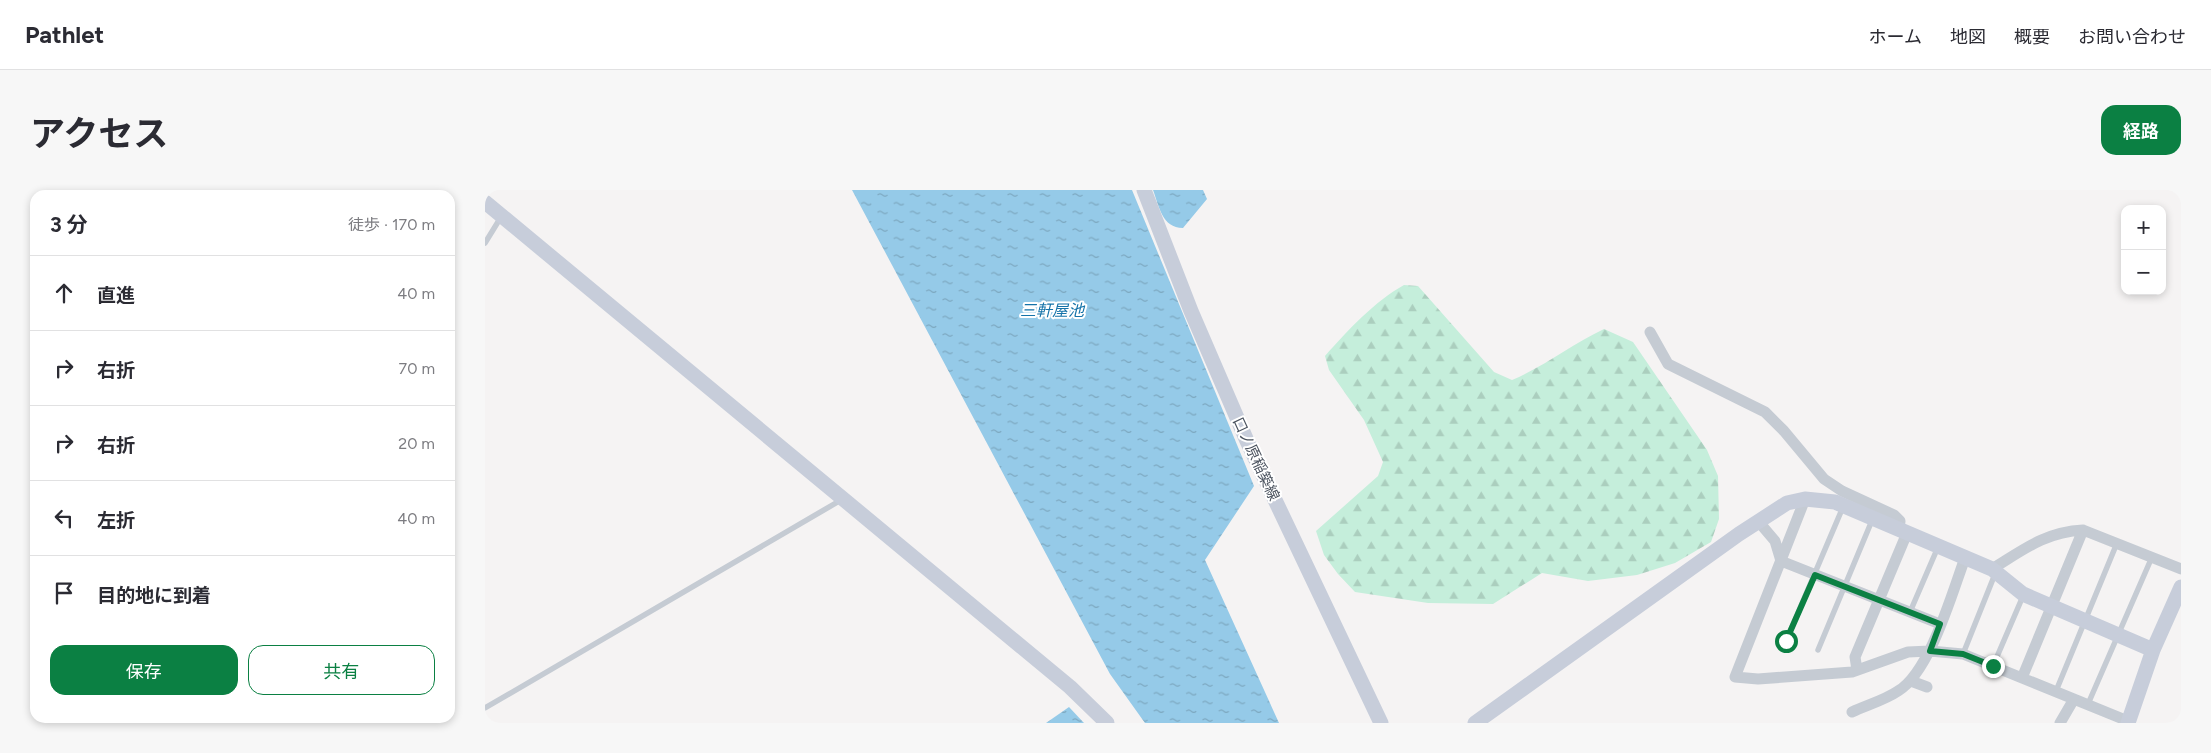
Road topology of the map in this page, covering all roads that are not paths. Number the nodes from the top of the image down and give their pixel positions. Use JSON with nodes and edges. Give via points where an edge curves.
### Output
{"nodes":[{"id":1,"x":1144,"y":190,"type":"edge"},
{"id":2,"x":485,"y":202,"type":"edge"},
{"id":3,"x":502,"y":216,"type":"junction"},
{"id":4,"x":485,"y":243,"type":"edge"},
{"id":5,"x":1650,"y":332,"type":"dead end"},
{"id":6,"x":843,"y":499,"type":"junction"},
{"id":7,"x":1805,"y":499,"type":"junction"},
{"id":8,"x":1844,"y":506,"type":"junction"},
{"id":9,"x":1873,"y":518,"type":"junction"},
{"id":10,"x":1758,"y":521,"type":"junction"},
{"id":11,"x":2083,"y":530,"type":"junction"},
{"id":12,"x":1903,"y":531,"type":"junction"},
{"id":13,"x":2117,"y":543,"type":"junction"},
{"id":14,"x":1939,"y":546,"type":"junction"},
{"id":15,"x":2152,"y":557,"type":"junction"},
{"id":16,"x":1965,"y":558,"type":"junction"},
{"id":17,"x":1781,"y":561,"type":"junction"},
{"id":18,"x":2181,"y":569,"type":"edge"},
{"id":19,"x":1994,"y":570,"type":"junction"},
{"id":20,"x":1815,"y":575,"type":"junction"},
{"id":21,"x":1846,"y":586,"type":"junction"},
{"id":22,"x":2181,"y":587,"type":"edge"},
{"id":23,"x":2023,"y":594,"type":"junction"},
{"id":24,"x":1879,"y":599,"type":"junction"},
{"id":25,"x":2051,"y":607,"type":"junction"},
{"id":26,"x":1910,"y":612,"type":"junction"},
{"id":27,"x":2086,"y":621,"type":"junction"},
{"id":28,"x":1940,"y":624,"type":"junction"},
{"id":29,"x":2117,"y":634,"type":"junction"},
{"id":30,"x":1786,"y":641,"type":"dead end"},
{"id":31,"x":1818,"y":650,"type":"dead end"},
{"id":32,"x":2153,"y":650,"type":"junction"},
{"id":33,"x":1930,"y":651,"type":"junction"},
{"id":34,"x":1963,"y":654,"type":"junction"},
{"id":35,"x":1993,"y":666,"type":"junction"},
{"id":36,"x":1857,"y":670,"type":"junction"},
{"id":37,"x":2022,"y":678,"type":"junction"},
{"id":38,"x":1911,"y":681,"type":"junction"},
{"id":39,"x":1927,"y":687,"type":"dead end"},
{"id":40,"x":2056,"y":691,"type":"junction"},
{"id":41,"x":2074,"y":699,"type":"junction"},
{"id":42,"x":2088,"y":704,"type":"junction"},
{"id":43,"x":485,"y":708,"type":"edge"},
{"id":44,"x":1852,"y":712,"type":"dead end"},
{"id":45,"x":2128,"y":722,"type":"edge"},
{"id":46,"x":1107,"y":723,"type":"edge"},
{"id":47,"x":1381,"y":723,"type":"edge"},
{"id":48,"x":1475,"y":723,"type":"edge"},
{"id":49,"x":2059,"y":723,"type":"edge"}],
"edges":[{"from":1,"to":47,"type":"street","name":"口ノ原稲築線","via":[[1247,441]]},
{"from":2,"to":3,"type":"street"},
{"from":3,"to":4,"type":"lane"},
{"from":3,"to":6,"type":"street"},
{"from":5,"to":12,"type":"street","via":[[1667,364],[1765,412],[1784,430],[1823,479],[1894,515]]},
{"from":6,"to":43,"type":"lane"},
{"from":6,"to":46,"type":"street","via":[[1070,687]]},
{"from":7,"to":8,"type":"street"},
{"from":7,"to":10,"type":"street","via":[[1787,503]]},
{"from":7,"to":17,"type":"street"},
{"from":8,"to":9,"type":"street"},
{"from":8,"to":20,"type":"lane"},
{"from":9,"to":12,"type":"street"},
{"from":9,"to":21,"type":"lane"},
{"from":10,"to":17,"type":"street","via":[[1775,541]]},
{"from":10,"to":48,"type":"street"},
{"from":11,"to":13,"type":"street"},
{"from":11,"to":19,"type":"street","via":[[2062,532],[2043,539]]},
{"from":11,"to":25,"type":"street"},
{"from":12,"to":14,"type":"street"},
{"from":12,"to":24,"type":"street"},
{"from":13,"to":15,"type":"street"},
{"from":13,"to":27,"type":"lane"},
{"from":14,"to":16,"type":"street"},
{"from":14,"to":26,"type":"lane"},
{"from":15,"to":18,"type":"street"},
{"from":15,"to":29,"type":"lane"},
{"from":16,"to":19,"type":"street"},
{"from":16,"to":28,"type":"street"},
{"from":17,"to":20,"type":"street"},
{"from":17,"to":36,"type":"street","via":[[1735,677],[1758,679]]},
{"from":19,"to":23,"type":"street"},
{"from":19,"to":34,"type":"lane"},
{"from":20,"to":21,"type":"street"},
{"from":20,"to":30,"type":"lane"},
{"from":21,"to":24,"type":"street"},
{"from":21,"to":31,"type":"lane"},
{"from":22,"to":32,"type":"street"},
{"from":23,"to":25,"type":"street"},
{"from":23,"to":35,"type":"lane"},
{"from":24,"to":26,"type":"street"},
{"from":24,"to":36,"type":"street","via":[[1855,657]]},
{"from":25,"to":27,"type":"street"},
{"from":25,"to":37,"type":"street"},
{"from":26,"to":28,"type":"street"},
{"from":27,"to":29,"type":"street"},
{"from":27,"to":40,"type":"lane"},
{"from":28,"to":33,"type":"street"},
{"from":29,"to":32,"type":"street"},
{"from":29,"to":42,"type":"lane"},
{"from":32,"to":45,"type":"street"},
{"from":33,"to":34,"type":"street"},
{"from":33,"to":36,"type":"street","via":[[1908,652]]},
{"from":33,"to":38,"type":"street"},
{"from":34,"to":35,"type":"street"},
{"from":35,"to":37,"type":"street"},
{"from":37,"to":40,"type":"street"},
{"from":38,"to":39,"type":"street"},
{"from":38,"to":44,"type":"street","via":[[1898,691]]},
{"from":40,"to":41,"type":"street"},
{"from":41,"to":42,"type":"street"},
{"from":41,"to":49,"type":"street"},
{"from":42,"to":45,"type":"street"}]}
